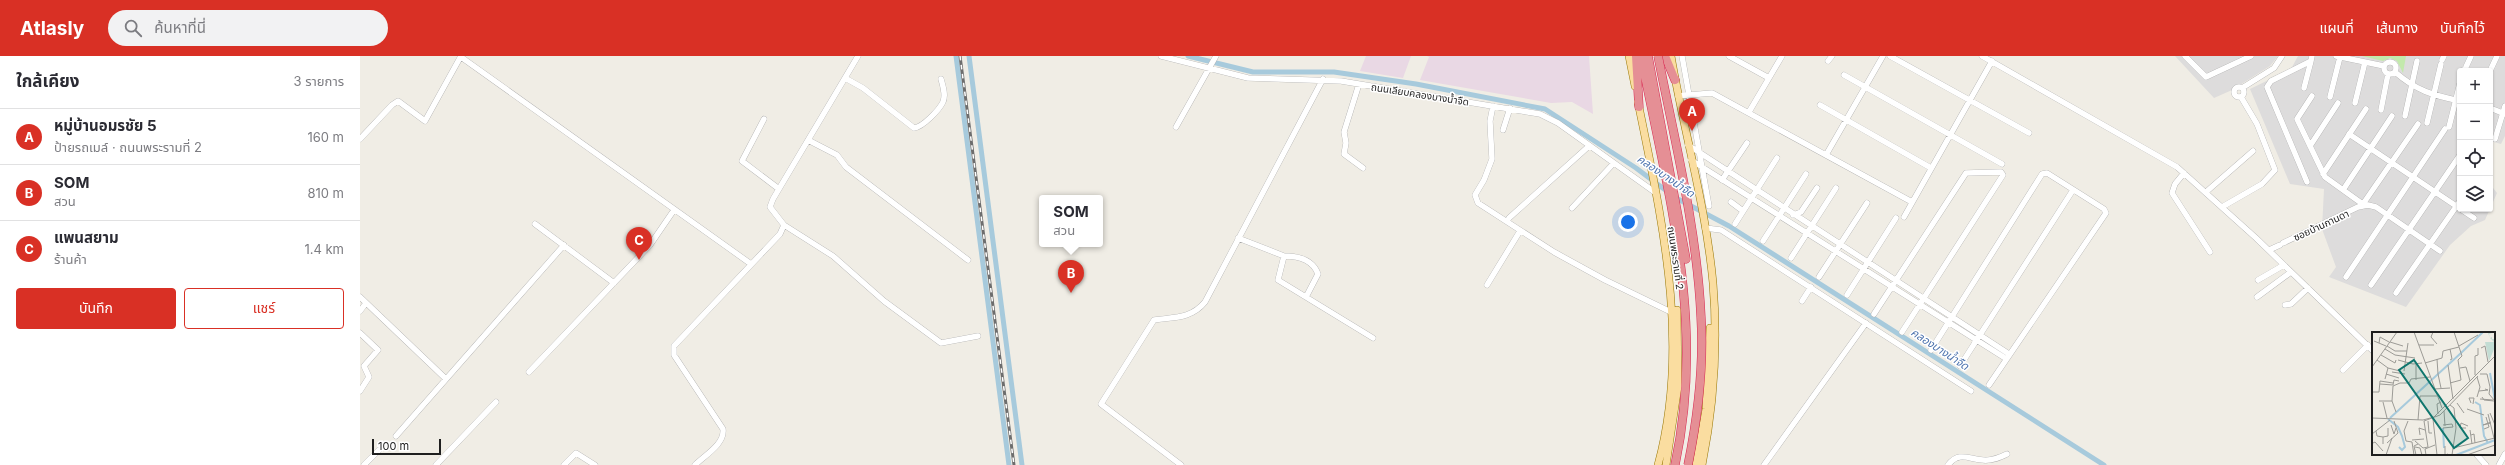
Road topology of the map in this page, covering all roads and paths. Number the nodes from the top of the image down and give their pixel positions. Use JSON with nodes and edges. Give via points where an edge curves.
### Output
{"nodes":[{"id":1,"x":461,"y":56,"type":"edge"},
{"id":2,"x":858,"y":56,"type":"edge"},
{"id":3,"x":1162,"y":56,"type":"edge"},
{"id":4,"x":1629,"y":56,"type":"edge"},
{"id":5,"x":1636,"y":56,"type":"edge"},
{"id":6,"x":1641,"y":56,"type":"edge"},
{"id":7,"x":1648,"y":56,"type":"edge"},
{"id":8,"x":1657,"y":56,"type":"edge"},
{"id":9,"x":1665,"y":56,"type":"edge"},
{"id":10,"x":1671,"y":56,"type":"edge"},
{"id":11,"x":1682,"y":56,"type":"edge"},
{"id":12,"x":1728,"y":56,"type":"edge"},
{"id":13,"x":1782,"y":56,"type":"edge"},
{"id":14,"x":1883,"y":56,"type":"edge"},
{"id":15,"x":1890,"y":56,"type":"edge"},
{"id":16,"x":1982,"y":56,"type":"edge"},
{"id":17,"x":2185,"y":56,"type":"edge"},
{"id":18,"x":2251,"y":56,"type":"edge"},
{"id":19,"x":2282,"y":56,"type":"edge"},
{"id":20,"x":2338,"y":56,"type":"edge"},
{"id":21,"x":2471,"y":56,"type":"edge"},
{"id":22,"x":2497,"y":56,"type":"edge"},
{"id":23,"x":1216,"y":57,"type":"edge"},
{"id":24,"x":2312,"y":59,"type":"edge"},
{"id":25,"x":2442,"y":60,"type":"edge"},
{"id":26,"x":2417,"y":61,"type":"dead end"},
{"id":27,"x":1992,"y":62,"type":"junction"},
{"id":28,"x":2366,"y":62,"type":"junction"},
{"id":29,"x":2384,"y":66,"type":"junction"},
{"id":30,"x":1211,"y":68,"type":"junction"},
{"id":31,"x":2465,"y":68,"type":"edge"},
{"id":32,"x":2491,"y":68,"type":"edge"},
{"id":33,"x":2395,"y":72,"type":"junction"},
{"id":34,"x":1844,"y":74,"type":"dead end"},
{"id":35,"x":2388,"y":74,"type":"junction"},
{"id":36,"x":845,"y":78,"type":"junction"},
{"id":37,"x":1769,"y":78,"type":"junction"},
{"id":38,"x":941,"y":79,"type":"dead end"},
{"id":39,"x":1323,"y":79,"type":"junction"},
{"id":40,"x":1675,"y":80,"type":"junction"},
{"id":41,"x":1359,"y":84,"type":"junction"},
{"id":42,"x":2412,"y":86,"type":"junction"},
{"id":43,"x":1866,"y":87,"type":"junction"},
{"id":44,"x":2304,"y":88,"type":"dead end"},
{"id":45,"x":1688,"y":95,"type":"junction"},
{"id":46,"x":1678,"y":96,"type":"junction"},
{"id":47,"x":2312,"y":96,"type":"dead end"},
{"id":48,"x":2434,"y":96,"type":"junction"},
{"id":49,"x":2330,"y":97,"type":"dead end"},
{"id":50,"x":1970,"y":101,"type":"junction"},
{"id":51,"x":2457,"y":101,"type":"edge"},
{"id":52,"x":2338,"y":103,"type":"dead end"},
{"id":53,"x":2355,"y":103,"type":"dead end"},
{"id":54,"x":2457,"y":103,"type":"edge"},
{"id":55,"x":1820,"y":105,"type":"dead end"},
{"id":56,"x":1493,"y":106,"type":"junction"},
{"id":57,"x":2505,"y":106,"type":"edge"},
{"id":58,"x":1639,"y":107,"type":"junction"},
{"id":59,"x":1510,"y":108,"type":"junction"},
{"id":60,"x":2366,"y":109,"type":"dead end"},
{"id":61,"x":2493,"y":109,"type":"edge"},
{"id":62,"x":2381,"y":110,"type":"dead end"},
{"id":63,"x":1750,"y":112,"type":"junction"},
{"id":64,"x":2504,"y":114,"type":"edge"},
{"id":65,"x":2392,"y":116,"type":"dead end"},
{"id":66,"x":2405,"y":116,"type":"dead end"},
{"id":67,"x":764,"y":119,"type":"dead end"},
{"id":68,"x":1847,"y":121,"type":"junction"},
{"id":69,"x":2427,"y":123,"type":"dead end"},
{"id":70,"x":2418,"y":124,"type":"dead end"},
{"id":71,"x":1176,"y":126,"type":"dead end"},
{"id":72,"x":1503,"y":130,"type":"dead end"},
{"id":73,"x":2029,"y":133,"type":"dead end"},
{"id":74,"x":1951,"y":134,"type":"junction"},
{"id":75,"x":2349,"y":134,"type":"junction"},
{"id":76,"x":360,"y":139,"type":"edge"},
{"id":77,"x":2496,"y":139,"type":"dead end"},
{"id":78,"x":808,"y":140,"type":"junction"},
{"id":79,"x":1747,"y":142,"type":"dead end"},
{"id":80,"x":1688,"y":145,"type":"junction"},
{"id":81,"x":1589,"y":146,"type":"junction"},
{"id":82,"x":2310,"y":146,"type":"junction"},
{"id":83,"x":2371,"y":148,"type":"junction"},
{"id":84,"x":2253,"y":151,"type":"dead end"},
{"id":85,"x":1700,"y":155,"type":"junction"},
{"id":86,"x":1826,"y":155,"type":"junction"},
{"id":87,"x":1777,"y":158,"type":"dead end"},
{"id":88,"x":2457,"y":159,"type":"edge"},
{"id":89,"x":1691,"y":160,"type":"junction"},
{"id":90,"x":2392,"y":163,"type":"junction"},
{"id":91,"x":1613,"y":164,"type":"junction"},
{"id":92,"x":2002,"y":164,"type":"dead end"},
{"id":93,"x":1716,"y":165,"type":"junction"},
{"id":94,"x":1702,"y":167,"type":"junction"},
{"id":95,"x":1363,"y":168,"type":"dead end"},
{"id":96,"x":1931,"y":168,"type":"junction"},
{"id":97,"x":1727,"y":172,"type":"junction"},
{"id":98,"x":1712,"y":173,"type":"junction"},
{"id":99,"x":2184,"y":173,"type":"junction"},
{"id":100,"x":1806,"y":174,"type":"dead end"},
{"id":101,"x":2323,"y":174,"type":"junction"},
{"id":102,"x":2414,"y":178,"type":"junction"},
{"id":103,"x":1722,"y":180,"type":"junction"},
{"id":104,"x":2307,"y":182,"type":"dead end"},
{"id":105,"x":776,"y":186,"type":"junction"},
{"id":106,"x":1817,"y":188,"type":"dead end"},
{"id":107,"x":1836,"y":188,"type":"dead end"},
{"id":108,"x":2074,"y":190,"type":"junction"},
{"id":109,"x":2343,"y":190,"type":"junction"},
{"id":110,"x":1655,"y":191,"type":"junction"},
{"id":111,"x":1755,"y":191,"type":"junction"},
{"id":112,"x":2206,"y":192,"type":"junction"},
{"id":113,"x":2434,"y":192,"type":"junction"},
{"id":114,"x":1751,"y":198,"type":"junction"},
{"id":115,"x":1731,"y":202,"type":"dead end"},
{"id":116,"x":1867,"y":202,"type":"dead end"},
{"id":117,"x":1912,"y":202,"type":"junction"},
{"id":118,"x":1709,"y":206,"type":"dead end"},
{"id":119,"x":2362,"y":206,"type":"junction"},
{"id":120,"x":2222,"y":207,"type":"junction"},
{"id":121,"x":2456,"y":207,"type":"junction"},
{"id":122,"x":1572,"y":208,"type":"dead end"},
{"id":123,"x":1784,"y":209,"type":"junction"},
{"id":124,"x":674,"y":210,"type":"junction"},
{"id":125,"x":1744,"y":210,"type":"junction"},
{"id":126,"x":1793,"y":215,"type":"junction"},
{"id":127,"x":2388,"y":215,"type":"junction"},
{"id":128,"x":1779,"y":216,"type":"junction"},
{"id":129,"x":1904,"y":217,"type":"dead end"},
{"id":130,"x":1509,"y":218,"type":"dead end"},
{"id":131,"x":1896,"y":218,"type":"dead end"},
{"id":132,"x":2474,"y":218,"type":"dead end"},
{"id":133,"x":535,"y":224,"type":"dead end"},
{"id":134,"x":1704,"y":224,"type":"junction"},
{"id":135,"x":1735,"y":224,"type":"dead end"},
{"id":136,"x":784,"y":225,"type":"junction"},
{"id":137,"x":1811,"y":226,"type":"junction"},
{"id":138,"x":2409,"y":229,"type":"junction"},
{"id":139,"x":1520,"y":231,"type":"junction"},
{"id":140,"x":1807,"y":233,"type":"junction"},
{"id":141,"x":1238,"y":238,"type":"junction"},
{"id":142,"x":1763,"y":242,"type":"dead end"},
{"id":143,"x":2430,"y":244,"type":"junction"},
{"id":144,"x":564,"y":245,"type":"junction"},
{"id":145,"x":1839,"y":245,"type":"junction"},
{"id":146,"x":2269,"y":250,"type":"junction"},
{"id":147,"x":1835,"y":251,"type":"junction"},
{"id":148,"x":2440,"y":251,"type":"dead end"},
{"id":149,"x":2210,"y":252,"type":"dead end"},
{"id":150,"x":1284,"y":256,"type":"junction"},
{"id":151,"x":1791,"y":258,"type":"dead end"},
{"id":152,"x":968,"y":260,"type":"dead end"},
{"id":153,"x":748,"y":262,"type":"junction"},
{"id":154,"x":1867,"y":263,"type":"junction"},
{"id":155,"x":2284,"y":265,"type":"junction"},
{"id":156,"x":1668,"y":266,"type":"junction"},
{"id":157,"x":1864,"y":269,"type":"junction"},
{"id":158,"x":2291,"y":272,"type":"junction"},
{"id":159,"x":1819,"y":277,"type":"dead end"},
{"id":160,"x":2346,"y":277,"type":"dead end"},
{"id":161,"x":2258,"y":280,"type":"dead end"},
{"id":162,"x":1895,"y":281,"type":"junction"},
{"id":163,"x":614,"y":283,"type":"junction"},
{"id":164,"x":1487,"y":285,"type":"dead end"},
{"id":165,"x":2371,"y":285,"type":"dead end"},
{"id":166,"x":1810,"y":287,"type":"junction"},
{"id":167,"x":1891,"y":287,"type":"junction"},
{"id":168,"x":2308,"y":288,"type":"junction"},
{"id":169,"x":2396,"y":293,"type":"dead end"},
{"id":170,"x":1847,"y":295,"type":"dead end"},
{"id":171,"x":360,"y":297,"type":"edge"},
{"id":172,"x":1306,"y":297,"type":"junction"},
{"id":173,"x":2257,"y":297,"type":"dead end"},
{"id":174,"x":1924,"y":299,"type":"junction"},
{"id":175,"x":1802,"y":301,"type":"dead end"},
{"id":176,"x":366,"y":303,"type":"junction"},
{"id":177,"x":1920,"y":305,"type":"junction"},
{"id":178,"x":2285,"y":305,"type":"dead end"},
{"id":179,"x":360,"y":311,"type":"edge"},
{"id":180,"x":1673,"y":313,"type":"junction"},
{"id":181,"x":1874,"y":314,"type":"dead end"},
{"id":182,"x":1950,"y":320,"type":"junction"},
{"id":183,"x":1866,"y":323,"type":"junction"},
{"id":184,"x":1902,"y":332,"type":"dead end"},
{"id":185,"x":360,"y":333,"type":"edge"},
{"id":186,"x":978,"y":336,"type":"dead end"},
{"id":187,"x":1373,"y":338,"type":"dead end"},
{"id":188,"x":1978,"y":338,"type":"junction"},
{"id":189,"x":2368,"y":346,"type":"junction"},
{"id":190,"x":1930,"y":350,"type":"dead end"},
{"id":191,"x":2372,"y":350,"type":"edge"},
{"id":192,"x":2007,"y":356,"type":"junction"},
{"id":193,"x":1960,"y":366,"type":"dead end"},
{"id":194,"x":2343,"y":370,"type":"dead end"},
{"id":195,"x":529,"y":372,"type":"dead end"},
{"id":196,"x":446,"y":379,"type":"junction"},
{"id":197,"x":1989,"y":385,"type":"dead end"},
{"id":198,"x":360,"y":391,"type":"edge"},
{"id":199,"x":1971,"y":391,"type":"dead end"},
{"id":200,"x":496,"y":402,"type":"dead end"},
{"id":201,"x":396,"y":436,"type":"dead end"},
{"id":202,"x":379,"y":450,"type":"dead end"},
{"id":203,"x":2007,"y":454,"type":"dead end"},
{"id":204,"x":2505,"y":454,"type":"edge"},
{"id":205,"x":2477,"y":455,"type":"edge"},
{"id":206,"x":1695,"y":464,"type":"edge"},
{"id":207,"x":364,"y":465,"type":"edge"},
{"id":208,"x":436,"y":465,"type":"edge"},
{"id":209,"x":564,"y":465,"type":"edge"},
{"id":210,"x":595,"y":465,"type":"edge"},
{"id":211,"x":695,"y":465,"type":"edge"},
{"id":212,"x":1181,"y":465,"type":"edge"},
{"id":213,"x":1658,"y":465,"type":"edge"},
{"id":214,"x":1666,"y":465,"type":"edge"},
{"id":215,"x":1677,"y":465,"type":"edge"},
{"id":216,"x":1764,"y":465,"type":"edge"},
{"id":217,"x":1948,"y":465,"type":"edge"},
{"id":218,"x":2486,"y":465,"type":"edge"},
{"id":219,"x":2499,"y":465,"type":"edge"}],
"edges":[{"from":1,"to":76,"type":"street","via":[[425,121],[398,101]]},
{"from":1,"to":124,"type":"street"},
{"from":2,"to":36,"type":"street"},
{"from":3,"to":30,"type":"street","name":"ถนนเลียบคลองบางน้ำจืด"},
{"from":4,"to":58,"type":"main road","name":"ถนนพระรามที่ 2"},
{"from":5,"to":58,"type":"highway"},
{"from":6,"to":215,"type":"highway","name":"ถนนพระรามที่ 2","via":[[1682,265],[1688,344],[1686,400]]},
{"from":7,"to":215,"type":"highway","via":[[1684,242],[1690,290],[1690,389]]},
{"from":8,"to":206,"type":"highway","name":"ถนนพระรามที่ 2","bridge":true,"via":[[1694,246],[1702,337]]},
{"from":8,"to":206,"type":"highway","bridge":true,"via":[[1694,239],[1701,307]]},
{"from":9,"to":40,"type":"highway"},
{"from":10,"to":40,"type":"main road"},
{"from":11,"to":45,"type":"street"},
{"from":12,"to":37,"type":"street"},
{"from":13,"to":37,"type":"street"},
{"from":14,"to":43,"type":"street"},
{"from":15,"to":50,"type":"street"},
{"from":16,"to":27,"type":"street"},
{"from":17,"to":18,"type":"street","via":[[2206,77]]},
{"from":19,"to":120,"type":"street","via":[[2274,68],[2234,91],[2236,97],[2241,97],[2257,124],[2275,170],[2262,184]]},
{"from":20,"to":28,"type":"street"},
{"from":20,"to":49,"type":"street"},
{"from":21,"to":31,"type":"street"},
{"from":22,"to":32,"type":"street"},
{"from":23,"to":30,"type":"street"},
{"from":24,"to":44,"type":"street"},
{"from":24,"to":104,"type":"street","via":[[2267,87]]},
{"from":25,"to":48,"type":"street"},
{"from":26,"to":42,"type":"street"},
{"from":27,"to":50,"type":"street"},
{"from":27,"to":99,"type":"street","via":[[2163,157]]},
{"from":28,"to":29,"type":"street"},
{"from":28,"to":53,"type":"street"},
{"from":29,"to":33,"type":"street","via":[[2387,62],[2392,62],[2396,65]]},
{"from":29,"to":35,"type":"street","via":[[2384,71]]},
{"from":30,"to":39,"type":"street","name":"ถนนเลียบคลองบางน้ำจืด","via":[[1248,78]]},
{"from":30,"to":71,"type":"street"},
{"from":33,"to":35,"type":"street"},
{"from":33,"to":42,"type":"street"},
{"from":34,"to":43,"type":"street"},
{"from":35,"to":62,"type":"street"},
{"from":36,"to":38,"type":"street","via":[[863,88],[914,128],[924,122],[943,102],[944,90]]},
{"from":36,"to":78,"type":"street"},
{"from":37,"to":63,"type":"street"},
{"from":39,"to":41,"type":"street","name":"ถนนเลียบคลองบางน้ำจืด"},
{"from":39,"to":141,"type":"street"},
{"from":40,"to":46,"type":"main road"},
{"from":41,"to":56,"type":"street","name":"ถนนเลียบคลองบางน้ำจืด"},
{"from":41,"to":95,"type":"street","via":[[1344,132],[1344,154]]},
{"from":42,"to":48,"type":"street"},
{"from":42,"to":66,"type":"street"},
{"from":43,"to":68,"type":"street"},
{"from":43,"to":74,"type":"street"},
{"from":45,"to":46,"type":"street"},
{"from":45,"to":63,"type":"street","via":[[1712,92]]},
{"from":45,"to":85,"type":"street"},
{"from":46,"to":80,"type":"main road"},
{"from":47,"to":82,"type":"street","via":[[2297,119]]},
{"from":48,"to":51,"type":"street"},
{"from":48,"to":69,"type":"street"},
{"from":50,"to":73,"type":"street"},
{"from":50,"to":74,"type":"street"},
{"from":52,"to":82,"type":"street"},
{"from":54,"to":102,"type":"street","via":[[2447,128]]},
{"from":55,"to":68,"type":"street"},
{"from":56,"to":59,"type":"street","name":"ถนนเลียบคลองบางน้ำจืด"},
{"from":56,"to":139,"type":"street","via":[[1490,121],[1492,160],[1475,198],[1482,207]]},
{"from":57,"to":64,"type":"street"},
{"from":58,"to":110,"type":"main road","name":"ถนนพระรามที่ 2"},
{"from":59,"to":72,"type":"street"},
{"from":59,"to":81,"type":"street","name":"ถนนเลียบคลองบางน้ำจืด","via":[[1544,116]]},
{"from":60,"to":75,"type":"street"},
{"from":61,"to":64,"type":"street"},
{"from":63,"to":86,"type":"street"},
{"from":64,"to":77,"type":"street"},
{"from":65,"to":83,"type":"street"},
{"from":67,"to":105,"type":"street","via":[[742,161]]},
{"from":68,"to":86,"type":"street"},
{"from":68,"to":96,"type":"street"},
{"from":70,"to":90,"type":"street"},
{"from":74,"to":92,"type":"street"},
{"from":74,"to":96,"type":"street"},
{"from":75,"to":83,"type":"street"},
{"from":75,"to":101,"type":"street"},
{"from":78,"to":105,"type":"street"},
{"from":78,"to":152,"type":"street","via":[[837,155],[846,167]]},
{"from":79,"to":97,"type":"street"},
{"from":80,"to":85,"type":"street"},
{"from":80,"to":89,"type":"main road"},
{"from":81,"to":91,"type":"street","name":"ถนนเลียบคลองบางน้ำจืด"},
{"from":81,"to":130,"type":"street"},
{"from":82,"to":101,"type":"street"},
{"from":83,"to":90,"type":"street"},
{"from":83,"to":109,"type":"street"},
{"from":84,"to":112,"type":"street"},
{"from":85,"to":93,"type":"street"},
{"from":85,"to":94,"type":"street"},
{"from":86,"to":117,"type":"street"},
{"from":87,"to":111,"type":"street"},
{"from":88,"to":113,"type":"street"},
{"from":89,"to":94,"type":"street"},
{"from":89,"to":134,"type":"main road"},
{"from":90,"to":102,"type":"street"},
{"from":90,"to":119,"type":"street"},
{"from":91,"to":110,"type":"street","name":"ถนนเลียบคลองบางน้ำจืด"},
{"from":91,"to":122,"type":"street"},
{"from":93,"to":97,"type":"street"},
{"from":93,"to":98,"type":"street"},
{"from":94,"to":98,"type":"street"},
{"from":94,"to":118,"type":"street"},
{"from":96,"to":117,"type":"street"},
{"from":97,"to":103,"type":"street"},
{"from":97,"to":111,"type":"street"},
{"from":98,"to":103,"type":"street"},
{"from":99,"to":112,"type":"street"},
{"from":99,"to":149,"type":"street","via":[[2175,184],[2172,193]]},
{"from":100,"to":123,"type":"street"},
{"from":101,"to":109,"type":"street"},
{"from":102,"to":113,"type":"street"},
{"from":102,"to":127,"type":"street"},
{"from":103,"to":114,"type":"street"},
{"from":105,"to":136,"type":"street","via":[[770,207]]},
{"from":106,"to":126,"type":"street","via":[[1801,212]]},
{"from":107,"to":137,"type":"street"},
{"from":108,"to":182,"type":"street","via":[[2044,173]]},
{"from":108,"to":188,"type":"street"},
{"from":108,"to":192,"type":"street","via":[[2105,210],[2106,215]]},
{"from":109,"to":119,"type":"street"},
{"from":110,"to":156,"type":"main road","name":"ถนนพระรามที่ 2"},
{"from":111,"to":114,"type":"street"},
{"from":111,"to":123,"type":"street"},
{"from":112,"to":120,"type":"street"},
{"from":113,"to":121,"type":"street"},
{"from":113,"to":138,"type":"street"},
{"from":114,"to":125,"type":"street"},
{"from":114,"to":128,"type":"street"},
{"from":115,"to":125,"type":"street"},
{"from":116,"to":145,"type":"street"},
{"from":117,"to":129,"type":"street"},
{"from":119,"to":127,"type":"street","via":[[2374,206]]},
{"from":119,"to":146,"type":"street","name":"ซอยบ้านกานดา"},
{"from":120,"to":146,"type":"street"},
{"from":121,"to":132,"type":"street"},
{"from":121,"to":143,"type":"street"},
{"from":123,"to":126,"type":"street"},
{"from":123,"to":128,"type":"street"},
{"from":124,"to":153,"type":"street"},
{"from":124,"to":163,"type":"street","via":[[650,245]]},
{"from":125,"to":135,"type":"street"},
{"from":126,"to":137,"type":"street"},
{"from":127,"to":138,"type":"street"},
{"from":127,"to":160,"type":"street"},
{"from":128,"to":140,"type":"street"},
{"from":128,"to":142,"type":"street"},
{"from":131,"to":154,"type":"street"},
{"from":133,"to":144,"type":"street"},
{"from":134,"to":166,"type":"street","via":[[1721,230]]},
{"from":134,"to":206,"type":"main road","via":[[1710,263],[1708,376]]},
{"from":136,"to":153,"type":"street","via":[[780,234]]},
{"from":136,"to":186,"type":"street","via":[[833,256],[884,300],[941,343],[957,338],[969,340]]},
{"from":137,"to":140,"type":"street"},
{"from":137,"to":145,"type":"street"},
{"from":138,"to":143,"type":"street"},
{"from":138,"to":165,"type":"street"},
{"from":139,"to":164,"type":"street"},
{"from":139,"to":180,"type":"street","via":[[1605,280]]},
{"from":140,"to":147,"type":"street"},
{"from":140,"to":151,"type":"street"},
{"from":141,"to":150,"type":"street"},
{"from":141,"to":212,"type":"street","via":[[1199,308],[1181,317],[1154,320],[1101,404]]},
{"from":143,"to":148,"type":"street"},
{"from":143,"to":169,"type":"street"},
{"from":144,"to":163,"type":"street"},
{"from":144,"to":196,"type":"street"},
{"from":145,"to":147,"type":"street"},
{"from":145,"to":154,"type":"street"},
{"from":146,"to":155,"type":"street"},
{"from":147,"to":157,"type":"street"},
{"from":147,"to":159,"type":"street"},
{"from":150,"to":172,"type":"street","via":[[1278,280]]},
{"from":150,"to":172,"type":"street","via":[[1304,259],[1317,270],[1315,282]]},
{"from":153,"to":211,"type":"street","via":[[673,350],[723,429],[724,436],[721,442]]},
{"from":154,"to":157,"type":"street"},
{"from":154,"to":162,"type":"street"},
{"from":155,"to":158,"type":"street"},
{"from":155,"to":161,"type":"street"},
{"from":156,"to":180,"type":"main road","name":"ถนนพระรามที่ 2"},
{"from":156,"to":214,"type":"main road","via":[[1677,305],[1679,351],[1676,400]]},
{"from":157,"to":167,"type":"street"},
{"from":157,"to":170,"type":"street"},
{"from":158,"to":168,"type":"street"},
{"from":158,"to":173,"type":"street"},
{"from":162,"to":167,"type":"street"},
{"from":162,"to":174,"type":"street"},
{"from":162,"to":174,"type":"street","via":[[1966,173],[2001,172],[2003,176]]},
{"from":163,"to":195,"type":"street"},
{"from":166,"to":175,"type":"street"},
{"from":166,"to":183,"type":"street"},
{"from":167,"to":177,"type":"street"},
{"from":167,"to":181,"type":"street"},
{"from":168,"to":178,"type":"street","via":[[2291,304]]},
{"from":168,"to":189,"type":"street"},
{"from":171,"to":176,"type":"street"},
{"from":172,"to":187,"type":"street"},
{"from":174,"to":177,"type":"street"},
{"from":174,"to":182,"type":"street"},
{"from":176,"to":179,"type":"street"},
{"from":176,"to":196,"type":"street"},
{"from":177,"to":182,"type":"street"},
{"from":177,"to":184,"type":"street"},
{"from":180,"to":213,"type":"main road","name":"ถนนพระรามที่ 2","via":[[1670,396]]},
{"from":182,"to":188,"type":"street"},
{"from":182,"to":190,"type":"street"},
{"from":183,"to":199,"type":"street"},
{"from":183,"to":216,"type":"street"},
{"from":185,"to":198,"type":"street","via":[[378,350],[364,366],[370,377]]},
{"from":188,"to":192,"type":"street"},
{"from":188,"to":193,"type":"street"},
{"from":189,"to":191,"type":"street"},
{"from":189,"to":194,"type":"street"},
{"from":192,"to":197,"type":"street"},
{"from":196,"to":201,"type":"street"},
{"from":200,"to":208,"type":"street"},
{"from":202,"to":207,"type":"street"},
{"from":203,"to":217,"type":"street","via":[[1992,460],[1958,457]]},
{"from":204,"to":219,"type":"street"},
{"from":205,"to":218,"type":"street"},
{"from":209,"to":210,"type":"street","via":[[576,452]]}]}
